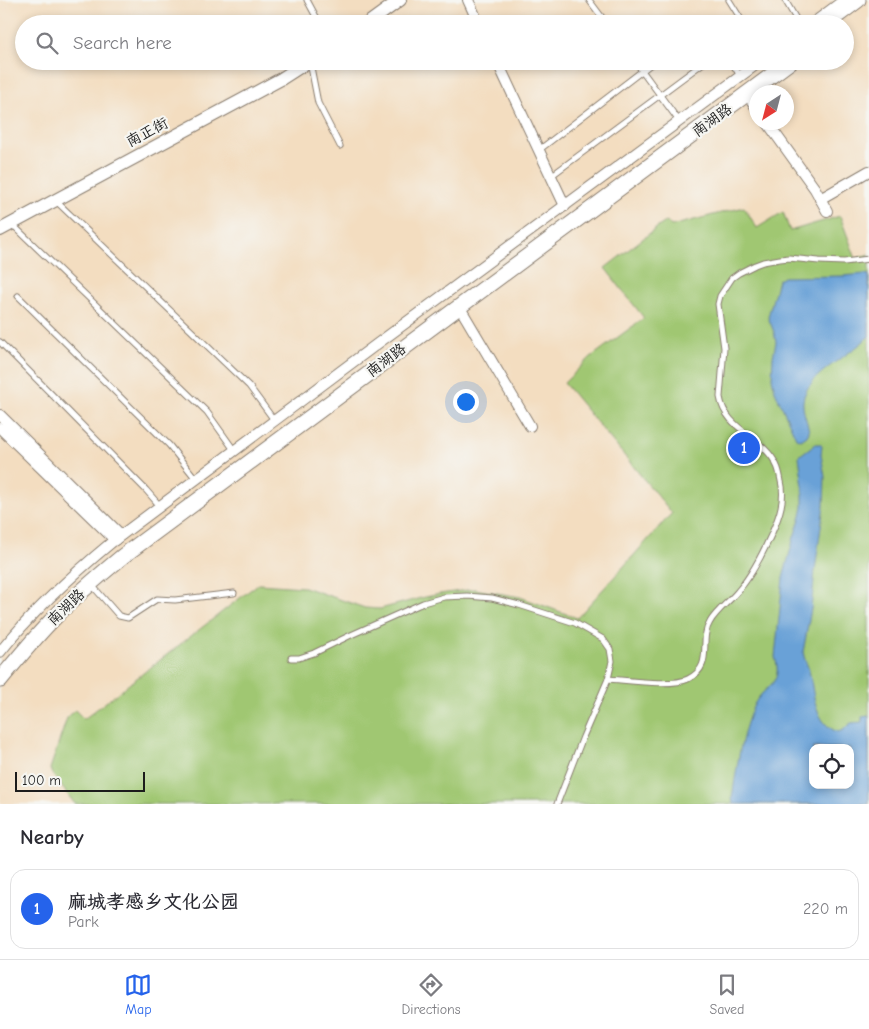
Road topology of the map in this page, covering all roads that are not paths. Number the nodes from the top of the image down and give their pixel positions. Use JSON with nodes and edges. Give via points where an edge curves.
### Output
{"nodes":[{"id":1,"x":307,"y":0,"type":"edge"},
{"id":2,"x":400,"y":0,"type":"edge"},
{"id":3,"x":468,"y":0,"type":"edge"},
{"id":4,"x":590,"y":0,"type":"edge"},
{"id":5,"x":729,"y":0,"type":"edge"},
{"id":6,"x":784,"y":0,"type":"edge"},
{"id":7,"x":858,"y":0,"type":"edge"},
{"id":8,"x":841,"y":1,"type":"edge"},
{"id":9,"x":869,"y":4,"type":"edge"},
{"id":10,"x":315,"y":15,"type":"edge"},
{"id":11,"x":379,"y":15,"type":"edge"},
{"id":12,"x":475,"y":15,"type":"edge"},
{"id":13,"x":601,"y":15,"type":"edge"},
{"id":14,"x":738,"y":15,"type":"edge"},
{"id":15,"x":793,"y":15,"type":"edge"},
{"id":16,"x":823,"y":15,"type":"edge"},
{"id":17,"x":838,"y":15,"type":"edge"},
{"id":18,"x":854,"y":15,"type":"edge"},
{"id":19,"x":295,"y":70,"type":"edge"},
{"id":20,"x":312,"y":70,"type":"edge"},
{"id":21,"x":501,"y":70,"type":"edge"},
{"id":22,"x":694,"y":70,"type":"edge"},
{"id":23,"x":736,"y":70,"type":"edge"},
{"id":24,"x":748,"y":70,"type":"edge"},
{"id":25,"x":763,"y":70,"type":"edge"},
{"id":26,"x":779,"y":70,"type":"edge"},
{"id":27,"x":642,"y":71,"type":"joint"},
{"id":28,"x":740,"y":76,"type":"junction"},
{"id":29,"x":747,"y":94,"type":"junction"},
{"id":30,"x":660,"y":96,"type":"junction"},
{"id":31,"x":749,"y":97,"type":"edge"},
{"id":32,"x":679,"y":122,"type":"junction"},
{"id":33,"x":773,"y":130,"type":"edge"},
{"id":34,"x":340,"y":146,"type":"dead end"},
{"id":35,"x":539,"y":150,"type":"junction"},
{"id":36,"x":869,"y":171,"type":"edge"},
{"id":37,"x":551,"y":176,"type":"junction"},
{"id":38,"x":820,"y":199,"type":"junction"},
{"id":39,"x":55,"y":200,"type":"junction"},
{"id":40,"x":565,"y":206,"type":"junction"},
{"id":41,"x":827,"y":211,"type":"dead end"},
{"id":42,"x":12,"y":224,"type":"junction"},
{"id":43,"x":0,"y":230,"type":"edge"},
{"id":44,"x":869,"y":259,"type":"edge"},
{"id":45,"x":18,"y":296,"type":"dead end"},
{"id":46,"x":459,"y":306,"type":"junction"},
{"id":47,"x":0,"y":342,"type":"edge"},
{"id":48,"x":0,"y":415,"type":"edge"},
{"id":49,"x":275,"y":421,"type":"junction"},
{"id":50,"x":530,"y":426,"type":"dead end"},
{"id":51,"x":0,"y":428,"type":"edge"},
{"id":52,"x":234,"y":451,"type":"junction"},
{"id":53,"x":196,"y":479,"type":"junction"},
{"id":54,"x":160,"y":506,"type":"junction"},
{"id":55,"x":118,"y":538,"type":"junction"},
{"id":56,"x":90,"y":584,"type":"junction"},
{"id":57,"x":234,"y":593,"type":"dead end"},
{"id":58,"x":0,"y":652,"type":"edge"},
{"id":59,"x":291,"y":658,"type":"dead end"},
{"id":60,"x":0,"y":665,"type":"edge"},
{"id":61,"x":608,"y":679,"type":"junction"},
{"id":62,"x":0,"y":680,"type":"edge"},
{"id":63,"x":557,"y":804,"type":"edge"}],
"edges":[{"from":1,"to":10,"type":"lane"},
{"from":2,"to":11,"type":"street"},
{"from":3,"to":12,"type":"street"},
{"from":4,"to":13,"type":"lane"},
{"from":5,"to":14,"type":"lane"},
{"from":6,"to":15,"type":"lane"},
{"from":7,"to":17,"type":"main road"},
{"from":8,"to":16,"type":"street"},
{"from":9,"to":18,"type":"main road"},
{"from":19,"to":39,"type":"street","name":"南正街"},
{"from":20,"to":34,"type":"lane","via":[[318,103]]},
{"from":21,"to":35,"type":"street"},
{"from":22,"to":30,"type":"lane"},
{"from":23,"to":28,"type":"lane"},
{"from":24,"to":28,"type":"street"},
{"from":25,"to":60,"type":"main road","name":"南湖路","via":[[117,549],[50,608]]},
{"from":26,"to":29,"type":"main road","name":"南湖路"},
{"from":27,"to":30,"type":"lane"},
{"from":27,"to":35,"type":"lane"},
{"from":28,"to":32,"type":"street"},
{"from":29,"to":31,"type":"street"},
{"from":29,"to":46,"type":"main road","name":"南湖路"},
{"from":30,"to":32,"type":"lane"},
{"from":30,"to":37,"type":"lane"},
{"from":32,"to":40,"type":"street"},
{"from":33,"to":38,"type":"street"},
{"from":35,"to":37,"type":"street"},
{"from":36,"to":38,"type":"street"},
{"from":37,"to":40,"type":"street"},
{"from":38,"to":41,"type":"street"},
{"from":39,"to":42,"type":"street","name":"南正街"},
{"from":39,"to":49,"type":"lane","via":[[249,386]]},
{"from":40,"to":49,"type":"street"},
{"from":42,"to":43,"type":"street","name":"南正街"},
{"from":42,"to":52,"type":"lane","via":[[206,412]]},
{"from":44,"to":61,"type":"lane","via":[[844,262],[772,260],[739,273],[720,296],[718,309],[724,348],[721,403],[730,420],[763,447],[777,466],[782,491],[781,509],[750,575],[709,623],[705,658],[696,673],[679,682]]},
{"from":45,"to":53,"type":"lane","via":[[169,445]]},
{"from":46,"to":50,"type":"street"},
{"from":46,"to":56,"type":"main road","name":"南湖路","via":[[123,556]]},
{"from":47,"to":54,"type":"lane"},
{"from":48,"to":55,"type":"street"},
{"from":49,"to":52,"type":"street"},
{"from":51,"to":55,"type":"street"},
{"from":52,"to":53,"type":"street"},
{"from":53,"to":54,"type":"street"},
{"from":54,"to":55,"type":"street"},
{"from":55,"to":58,"type":"street","via":[[44,602]]},
{"from":56,"to":57,"type":"lane","via":[[119,616],[128,618],[158,598],[175,600]]},
{"from":56,"to":62,"type":"main road","name":"南湖路","via":[[36,637]]},
{"from":59,"to":61,"type":"lane","via":[[307,656],[423,603],[449,597],[478,596],[506,601],[575,623],[598,636],[612,655]]},
{"from":61,"to":63,"type":"lane"}]}
